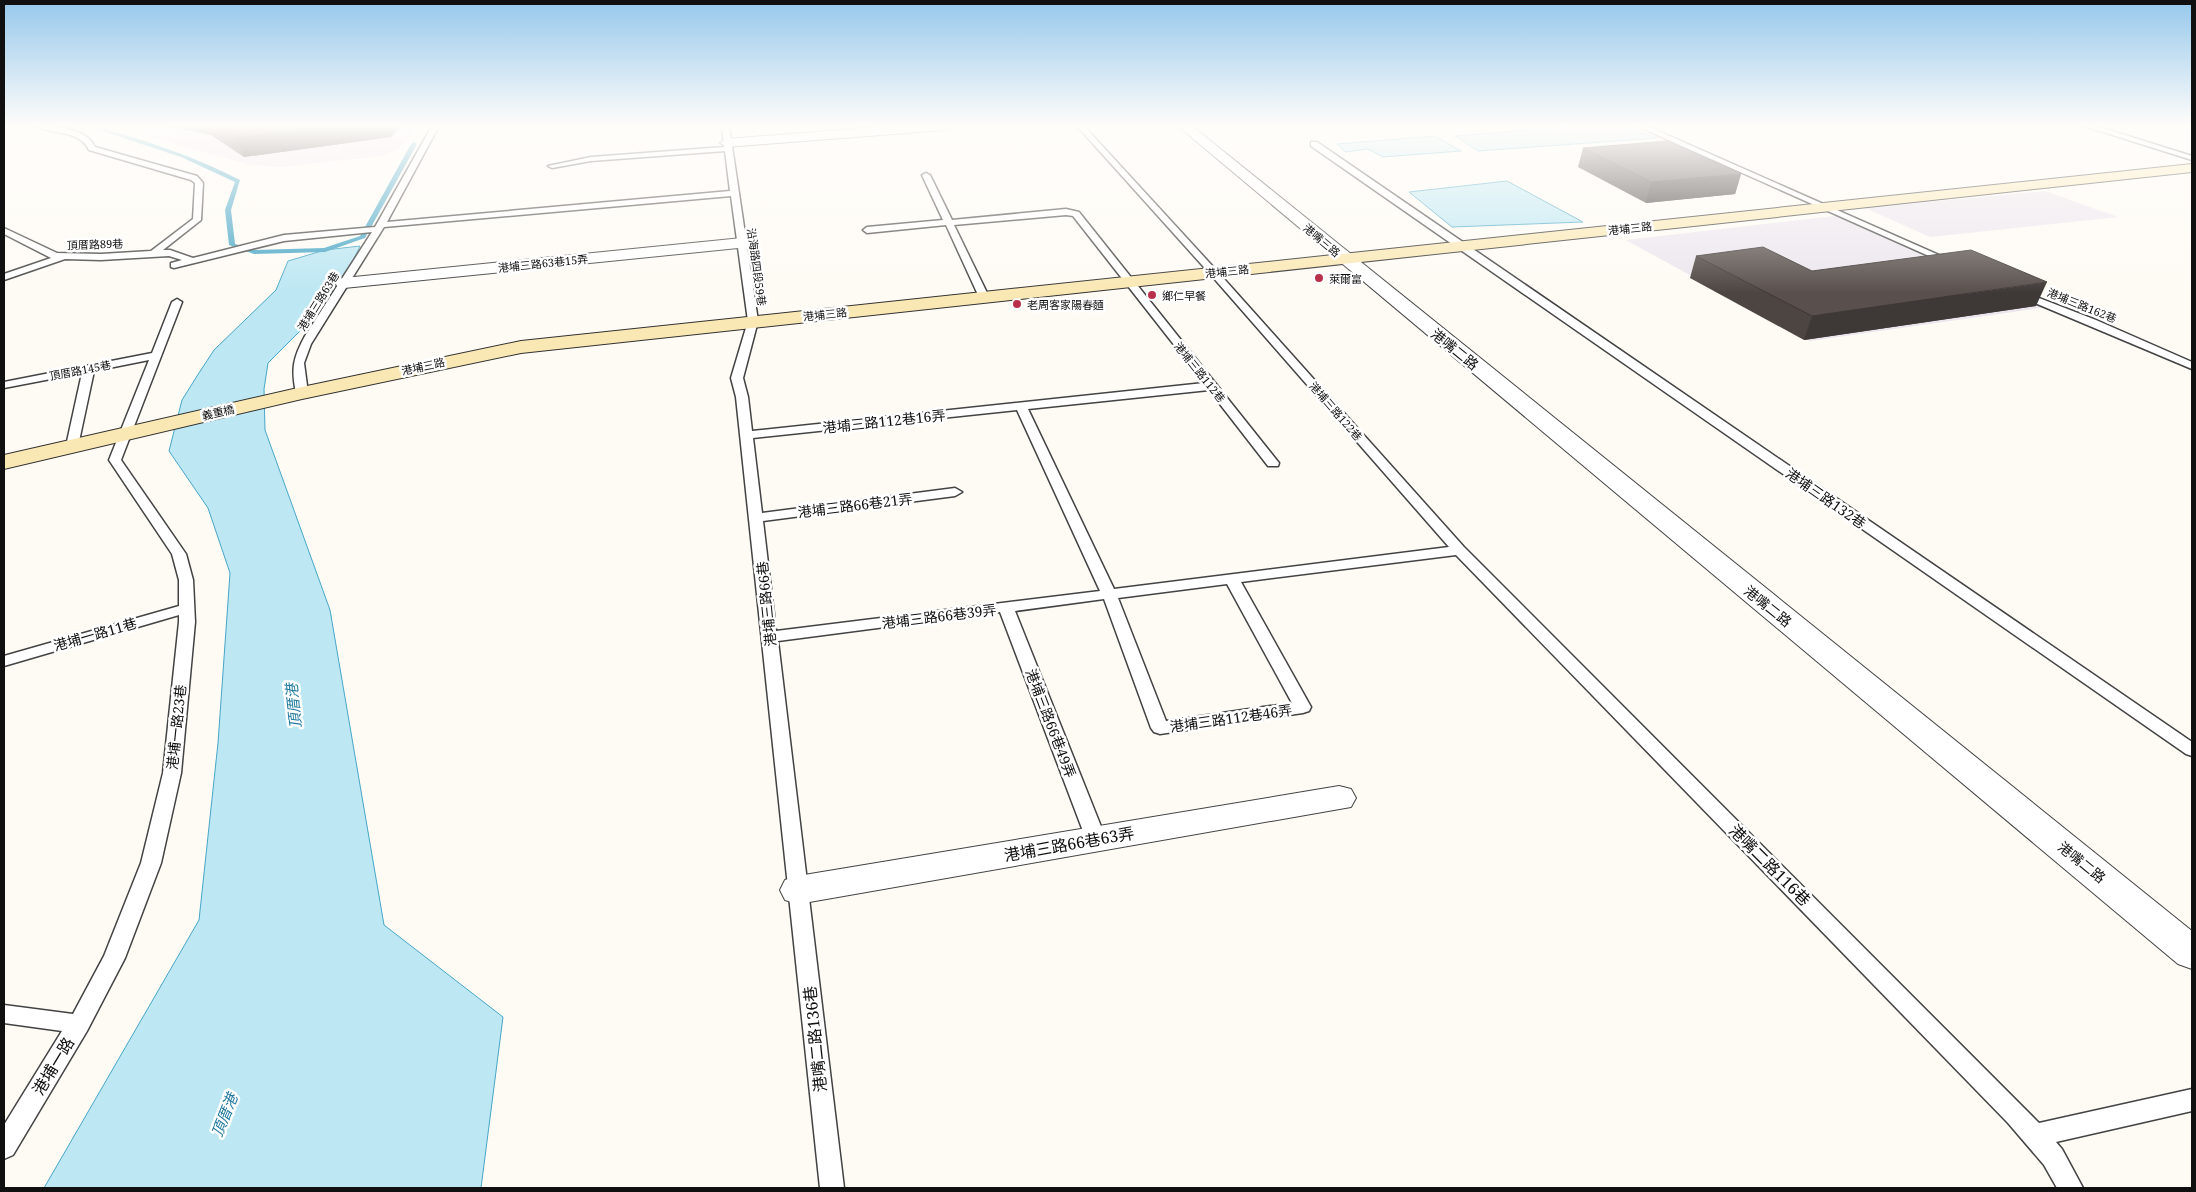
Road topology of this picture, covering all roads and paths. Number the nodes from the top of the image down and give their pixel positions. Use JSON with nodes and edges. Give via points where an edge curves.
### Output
{"nodes":[{"id":1,"x":198,"y":182,"type":"edge"},
{"id":2,"x":406,"y":182,"type":"edge"},
{"id":3,"x":733,"y":182,"type":"edge"},
{"id":4,"x":929,"y":182,"type":"edge"},
{"id":5,"x":1131,"y":182,"type":"edge"},
{"id":6,"x":1251,"y":182,"type":"edge"},
{"id":7,"x":1368,"y":182,"type":"edge"},
{"id":8,"x":1768,"y":182,"type":"edge"},
{"id":9,"x":2064,"y":182,"type":"edge"},
{"id":10,"x":735,"y":193,"type":"junction"},
{"id":11,"x":1826,"y":207,"type":"junction"},
{"id":12,"x":950,"y":222,"type":"junction"},
{"id":13,"x":376,"y":228,"type":"junction"},
{"id":14,"x":867,"y":230,"type":"dead end"},
{"id":15,"x":4,"y":231,"type":"edge"},
{"id":16,"x":17,"y":238,"type":"junction"},
{"id":17,"x":4,"y":241,"type":"edge"},
{"id":18,"x":742,"y":244,"type":"junction"},
{"id":19,"x":1460,"y":246,"type":"junction"},
{"id":20,"x":154,"y":254,"type":"junction"},
{"id":21,"x":62,"y":257,"type":"junction"},
{"id":22,"x":1344,"y":258,"type":"junction"},
{"id":23,"x":191,"y":260,"type":"junction"},
{"id":24,"x":174,"y":265,"type":"dead end"},
{"id":25,"x":1960,"y":267,"type":"edge"},
{"id":26,"x":1214,"y":272,"type":"junction"},
{"id":27,"x":4,"y":277,"type":"edge"},
{"id":28,"x":1128,"y":282,"type":"junction"},
{"id":29,"x":344,"y":283,"type":"junction"},
{"id":30,"x":2014,"y":290,"type":"edge"},
{"id":31,"x":984,"y":297,"type":"junction"},
{"id":32,"x":177,"y":302,"type":"dead end"},
{"id":33,"x":754,"y":321,"type":"junction"},
{"id":34,"x":156,"y":355,"type":"junction"},
{"id":35,"x":2192,"y":366,"type":"edge"},
{"id":36,"x":89,"y":368,"type":"junction"},
{"id":37,"x":4,"y":385,"type":"edge"},
{"id":38,"x":1211,"y":386,"type":"junction"},
{"id":39,"x":302,"y":392,"type":"junction"},
{"id":40,"x":267,"y":401,"type":"joint"},
{"id":41,"x":1022,"y":406,"type":"junction"},
{"id":42,"x":125,"y":434,"type":"junction"},
{"id":43,"x":746,"y":435,"type":"junction"},
{"id":44,"x":72,"y":446,"type":"junction"},
{"id":45,"x":4,"y":462,"type":"edge"},
{"id":46,"x":1272,"y":463,"type":"dead end"},
{"id":47,"x":955,"y":492,"type":"dead end"},
{"id":48,"x":756,"y":518,"type":"junction"},
{"id":49,"x":1458,"y":550,"type":"junction"},
{"id":50,"x":1232,"y":579,"type":"junction"},
{"id":51,"x":1109,"y":594,"type":"junction"},
{"id":52,"x":1006,"y":607,"type":"junction"},
{"id":53,"x":186,"y":608,"type":"junction"},
{"id":54,"x":770,"y":638,"type":"junction"},
{"id":55,"x":4,"y":661,"type":"edge"},
{"id":56,"x":2192,"y":750,"type":"edge"},
{"id":57,"x":1339,"y":798,"type":"dead end"},
{"id":58,"x":1096,"y":840,"type":"junction"},
{"id":59,"x":798,"y":890,"type":"junction"},
{"id":60,"x":2192,"y":953,"type":"edge"},
{"id":61,"x":4,"y":1014,"type":"edge"},
{"id":62,"x":79,"y":1024,"type":"junction"},
{"id":63,"x":2192,"y":1100,"type":"edge"},
{"id":64,"x":2034,"y":1136,"type":"junction"},
{"id":65,"x":4,"y":1147,"type":"edge"},
{"id":66,"x":832,"y":1188,"type":"edge"},
{"id":67,"x":2071,"y":1188,"type":"edge"}],
"edges":[{"from":1,"to":20,"type":"lane","via":[[197,220]]},
{"from":2,"to":13,"type":"lane","name":"港埔三路63巷","via":[[390,212]]},
{"from":3,"to":10,"type":"lane","name":"沿海路四段59巷"},
{"from":4,"to":12,"type":"lane"},
{"from":5,"to":26,"type":"lane","name":"港埔三路122巷"},
{"from":6,"to":22,"type":"street","name":"港嘴三路"},
{"from":7,"to":19,"type":"lane","name":"港埔三路132巷"},
{"from":8,"to":11,"type":"lane"},
{"from":9,"to":11,"type":"street","name":"港埔三路"},
{"from":10,"to":13,"type":"lane"},
{"from":10,"to":18,"type":"lane","name":"沿海路四段59巷"},
{"from":11,"to":19,"type":"street","name":"港埔三路"},
{"from":11,"to":25,"type":"lane"},
{"from":12,"to":14,"type":"lane"},
{"from":12,"to":28,"type":"lane","name":"港埔三路112巷","via":[[1072,212]]},
{"from":12,"to":31,"type":"lane"},
{"from":13,"to":23,"type":"lane","via":[[310,235]]},
{"from":13,"to":29,"type":"lane","name":"港埔三路63巷"},
{"from":15,"to":16,"type":"lane","name":"頂厝路89巷"},
{"from":16,"to":17,"type":"lane"},
{"from":16,"to":21,"type":"lane","name":"頂厝路89巷"},
{"from":18,"to":29,"type":"street","name":"港埔三路63巷15弄"},
{"from":18,"to":33,"type":"lane","name":"沿海路四段59巷"},
{"from":19,"to":22,"type":"street","name":"港埔三路"},
{"from":19,"to":56,"type":"lane","name":"港埔三路132巷"},
{"from":20,"to":21,"type":"lane","name":"頂厝路89巷"},
{"from":20,"to":23,"type":"lane","name":"頂厝路89巷","via":[[170,253]]},
{"from":21,"to":27,"type":"lane"},
{"from":22,"to":26,"type":"street","name":"港埔三路"},
{"from":22,"to":60,"type":"street","name":"港嘴二路"},
{"from":23,"to":24,"type":"lane"},
{"from":26,"to":28,"type":"street","name":"港埔三路"},
{"from":26,"to":49,"type":"lane","name":"港埔三路122巷"},
{"from":28,"to":31,"type":"street","name":"港埔三路"},
{"from":28,"to":38,"type":"lane","name":"港埔三路112巷"},
{"from":29,"to":39,"type":"lane","name":"港埔三路63巷","via":[[301,354],[297,369]]},
{"from":30,"to":35,"type":"lane","name":"港埔三路162巷"},
{"from":31,"to":33,"type":"street","name":"港埔三路"},
{"from":32,"to":34,"type":"lane"},
{"from":33,"to":39,"type":"street","name":"港埔三路","via":[[521,347]]},
{"from":33,"to":43,"type":"lane","name":"港埔三路66巷","via":[[737,378]]},
{"from":34,"to":36,"type":"lane","name":"頂厝路145巷"},
{"from":34,"to":42,"type":"lane"},
{"from":36,"to":37,"type":"lane","name":"頂厝路145巷"},
{"from":36,"to":44,"type":"lane"},
{"from":38,"to":41,"type":"lane","name":"港埔三路112巷16弄"},
{"from":38,"to":46,"type":"lane","name":"港埔三路112巷"},
{"from":39,"to":40,"type":"street","name":"港埔三路"},
{"from":40,"to":42,"type":"street","name":"義重橋"},
{"from":41,"to":43,"type":"lane","name":"港埔三路112巷16弄"},
{"from":41,"to":51,"type":"lane"},
{"from":42,"to":44,"type":"street"},
{"from":42,"to":53,"type":"lane","name":"港埔一路23巷","via":[[115,460],[179,554],[186,580]]},
{"from":43,"to":48,"type":"lane","name":"港埔三路66巷"},
{"from":44,"to":45,"type":"street"},
{"from":47,"to":48,"type":"lane","name":"港埔三路66巷21弄"},
{"from":48,"to":54,"type":"lane","name":"港埔三路66巷"},
{"from":49,"to":50,"type":"lane"},
{"from":49,"to":64,"type":"lane","name":"港嘴二路116巷"},
{"from":50,"to":51,"type":"lane"},
{"from":50,"to":51,"type":"lane","name":"港埔三路112巷46弄","via":[[1303,708],[1160,728]]},
{"from":51,"to":52,"type":"lane","name":"港埔三路66巷39弄"},
{"from":52,"to":54,"type":"lane","name":"港埔三路66巷39弄"},
{"from":52,"to":58,"type":"lane","name":"港埔三路66巷49弄"},
{"from":53,"to":55,"type":"lane","name":"港埔一路11巷"},
{"from":53,"to":62,"type":"lane","name":"港埔一路23巷","via":[[172,774],[152,863],[114,958]]},
{"from":54,"to":59,"type":"lane","name":"港埔三路66巷"},
{"from":57,"to":58,"type":"street","name":"港埔三路66巷63弄"},
{"from":58,"to":59,"type":"street","name":"港埔三路66巷63弄"},
{"from":59,"to":66,"type":"lane","name":"港嘴二路136巷"},
{"from":61,"to":62,"type":"lane","name":"港埔一路"},
{"from":62,"to":65,"type":"lane","name":"港埔一路"},
{"from":63,"to":64,"type":"lane"},
{"from":64,"to":67,"type":"lane","name":"港嘴二路116巷","via":[[2053,1157]]}]}
